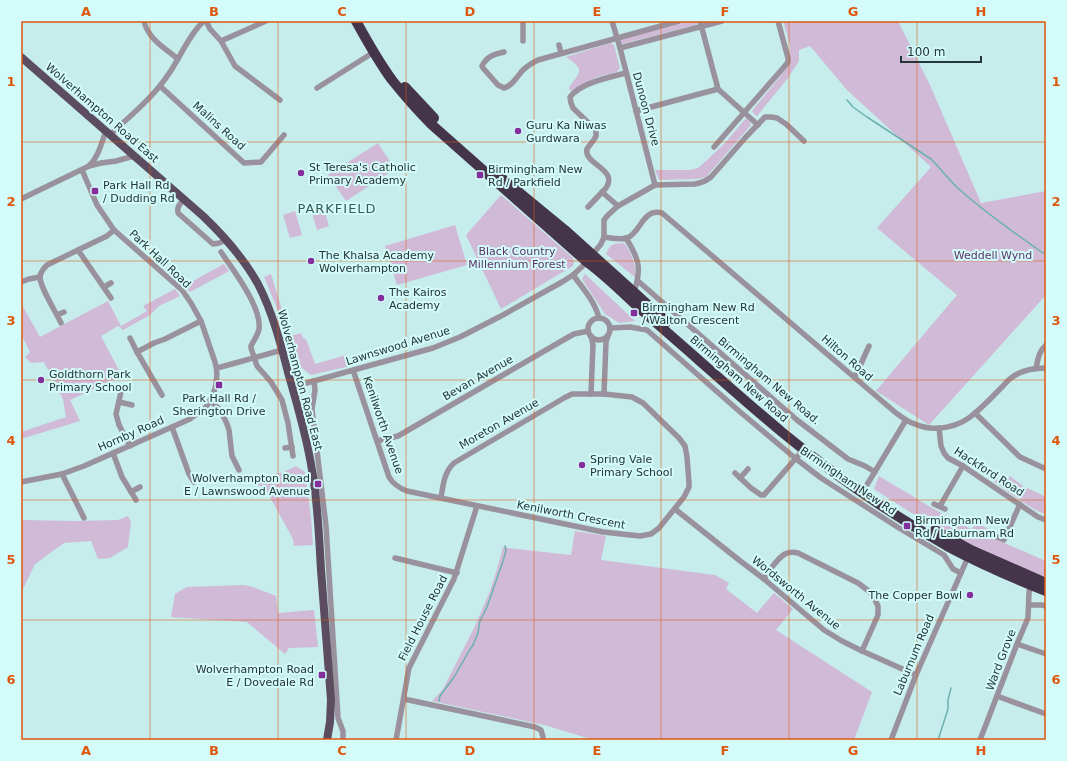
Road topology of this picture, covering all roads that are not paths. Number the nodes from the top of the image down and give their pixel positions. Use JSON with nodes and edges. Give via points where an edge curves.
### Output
{"nodes":[{"id":1,"x":144,"y":21,"type":"edge"},
{"id":2,"x":205,"y":21,"type":"edge"},
{"id":3,"x":266,"y":21,"type":"edge"},
{"id":4,"x":356,"y":21,"type":"edge"},
{"id":5,"x":364,"y":21,"type":"edge"},
{"id":6,"x":523,"y":21,"type":"edge"},
{"id":7,"x":612,"y":21,"type":"edge"},
{"id":8,"x":679,"y":21,"type":"edge"},
{"id":9,"x":722,"y":21,"type":"edge"},
{"id":10,"x":778,"y":21,"type":"edge"},
{"id":11,"x":701,"y":24,"type":"edge"},
{"id":12,"x":617,"y":38,"type":"junction"},
{"id":13,"x":523,"y":41,"type":"dead end"},
{"id":14,"x":221,"y":42,"type":"junction"},
{"id":15,"x":559,"y":45,"type":"dead end"},
{"id":16,"x":620,"y":48,"type":"junction"},
{"id":17,"x":374,"y":52,"type":"junction"},
{"id":18,"x":504,"y":52,"type":"dead end"},
{"id":19,"x":561,"y":53,"type":"junction"},
{"id":20,"x":21,"y":57,"type":"edge"},
{"id":21,"x":178,"y":59,"type":"junction"},
{"id":22,"x":626,"y":73,"type":"junction"},
{"id":23,"x":160,"y":86,"type":"junction"},
{"id":24,"x":317,"y":88,"type":"dead end"},
{"id":25,"x":718,"y":89,"type":"junction"},
{"id":26,"x":280,"y":100,"type":"dead end"},
{"id":27,"x":636,"y":111,"type":"junction"},
{"id":28,"x":745,"y":113,"type":"junction"},
{"id":29,"x":758,"y":125,"type":"junction"},
{"id":30,"x":108,"y":133,"type":"junction"},
{"id":31,"x":284,"y":135,"type":"dead end"},
{"id":32,"x":804,"y":141,"type":"dead end"},
{"id":33,"x":714,"y":147,"type":"dead end"},
{"id":34,"x":134,"y":156,"type":"junction"},
{"id":35,"x":89,"y":166,"type":"junction"},
{"id":36,"x":82,"y":170,"type":"junction"},
{"id":37,"x":655,"y":184,"type":"junction"},
{"id":38,"x":602,"y":192,"type":"junction"},
{"id":39,"x":21,"y":199,"type":"edge"},
{"id":40,"x":184,"y":199,"type":"junction"},
{"id":41,"x":618,"y":206,"type":"junction"},
{"id":42,"x":588,"y":207,"type":"dead end"},
{"id":43,"x":114,"y":230,"type":"junction"},
{"id":44,"x":604,"y":237,"type":"junction"},
{"id":45,"x":626,"y":238,"type":"junction"},
{"id":46,"x":226,"y":240,"type":"junction"},
{"id":47,"x":78,"y":250,"type":"junction"},
{"id":48,"x":220,"y":252,"type":"dead end"},
{"id":49,"x":590,"y":258,"type":"junction"},
{"id":50,"x":573,"y":275,"type":"junction"},
{"id":51,"x":40,"y":277,"type":"junction"},
{"id":52,"x":638,"y":280,"type":"junction"},
{"id":53,"x":21,"y":282,"type":"edge"},
{"id":54,"x":111,"y":284,"type":"dead end"},
{"id":55,"x":104,"y":287,"type":"junction"},
{"id":56,"x":634,"y":292,"type":"junction"},
{"id":57,"x":111,"y":298,"type":"dead end"},
{"id":58,"x":64,"y":312,"type":"dead end"},
{"id":59,"x":57,"y":315,"type":"junction"},
{"id":60,"x":599,"y":318,"type":"junction"},
{"id":61,"x":201,"y":321,"type":"junction"},
{"id":62,"x":61,"y":323,"type":"dead end"},
{"id":63,"x":610,"y":328,"type":"junction"},
{"id":64,"x":590,"y":334,"type":"junction"},
{"id":65,"x":608,"y":335,"type":"junction"},
{"id":66,"x":130,"y":338,"type":"dead end"},
{"id":67,"x":1046,"y":344,"type":"edge"},
{"id":68,"x":870,"y":346,"type":"dead end"},
{"id":69,"x":282,"y":350,"type":"junction"},
{"id":70,"x":137,"y":352,"type":"junction"},
{"id":71,"x":253,"y":358,"type":"junction"},
{"id":72,"x":217,"y":368,"type":"junction"},
{"id":73,"x":1036,"y":368,"type":"junction"},
{"id":74,"x":1046,"y":368,"type":"edge"},
{"id":75,"x":354,"y":370,"type":"junction"},
{"id":76,"x":854,"y":377,"type":"junction"},
{"id":77,"x":314,"y":381,"type":"junction"},
{"id":78,"x":292,"y":387,"type":"junction"},
{"id":79,"x":121,"y":392,"type":"dead end"},
{"id":80,"x":591,"y":394,"type":"junction"},
{"id":81,"x":604,"y":394,"type":"junction"},
{"id":82,"x":162,"y":395,"type":"dead end"},
{"id":83,"x":210,"y":400,"type":"junction"},
{"id":84,"x":119,"y":402,"type":"junction"},
{"id":85,"x":132,"y":405,"type":"dead end"},
{"id":86,"x":975,"y":414,"type":"junction"},
{"id":87,"x":906,"y":420,"type":"junction"},
{"id":88,"x":172,"y":427,"type":"junction"},
{"id":89,"x":939,"y":428,"type":"junction"},
{"id":90,"x":377,"y":441,"type":"junction"},
{"id":91,"x":130,"y":446,"type":"junction"},
{"id":92,"x":292,"y":447,"type":"junction"},
{"id":93,"x":285,"y":448,"type":"dead end"},
{"id":94,"x":803,"y":450,"type":"junction"},
{"id":95,"x":113,"y":453,"type":"junction"},
{"id":96,"x":293,"y":456,"type":"dead end"},
{"id":97,"x":795,"y":458,"type":"junction"},
{"id":98,"x":963,"y":466,"type":"junction"},
{"id":99,"x":748,"y":469,"type":"dead end"},
{"id":100,"x":1046,"y":469,"type":"edge"},
{"id":101,"x":239,"y":470,"type":"dead end"},
{"id":102,"x":875,"y":472,"type":"junction"},
{"id":103,"x":735,"y":473,"type":"dead end"},
{"id":104,"x":62,"y":474,"type":"junction"},
{"id":105,"x":740,"y":478,"type":"junction"},
{"id":106,"x":21,"y":482,"type":"edge"},
{"id":107,"x":194,"y":482,"type":"dead end"},
{"id":108,"x":140,"y":487,"type":"dead end"},
{"id":109,"x":863,"y":490,"type":"junction"},
{"id":110,"x":131,"y":492,"type":"junction"},
{"id":111,"x":441,"y":498,"type":"junction"},
{"id":112,"x":136,"y":500,"type":"dead end"},
{"id":113,"x":1020,"y":504,"type":"junction"},
{"id":114,"x":477,"y":506,"type":"junction"},
{"id":115,"x":940,"y":507,"type":"dead end"},
{"id":116,"x":675,"y":509,"type":"junction"},
{"id":117,"x":79,"y":510,"type":"junction"},
{"id":118,"x":73,"y":513,"type":"dead end"},
{"id":119,"x":84,"y":518,"type":"dead end"},
{"id":120,"x":1046,"y":520,"type":"edge"},
{"id":121,"x":997,"y":537,"type":"dead end"},
{"id":122,"x":970,"y":553,"type":"junction"},
{"id":123,"x":395,"y":558,"type":"dead end"},
{"id":124,"x":457,"y":573,"type":"junction"},
{"id":125,"x":961,"y":573,"type":"junction"},
{"id":126,"x":764,"y":579,"type":"junction"},
{"id":127,"x":1031,"y":581,"type":"junction"},
{"id":128,"x":1046,"y":583,"type":"edge"},
{"id":129,"x":1046,"y":591,"type":"edge"},
{"id":130,"x":1029,"y":605,"type":"junction"},
{"id":131,"x":1046,"y":606,"type":"edge"},
{"id":132,"x":1017,"y":644,"type":"junction"},
{"id":133,"x":862,"y":651,"type":"junction"},
{"id":134,"x":1046,"y":654,"type":"edge"},
{"id":135,"x":916,"y":675,"type":"junction"},
{"id":136,"x":998,"y":696,"type":"junction"},
{"id":137,"x":404,"y":699,"type":"junction"},
{"id":138,"x":1046,"y":714,"type":"edge"},
{"id":139,"x":544,"y":737,"type":"dead end"},
{"id":140,"x":327,"y":740,"type":"edge"},
{"id":141,"x":343,"y":740,"type":"edge"},
{"id":142,"x":396,"y":740,"type":"edge"},
{"id":143,"x":891,"y":740,"type":"edge"},
{"id":144,"x":980,"y":740,"type":"edge"}],
"edges":[{"from":1,"to":21,"type":"street","via":[[154,40]]},
{"from":2,"to":14,"type":"street"},
{"from":2,"to":21,"type":"street","via":[[196,30]]},
{"from":3,"to":14,"type":"street"},
{"from":4,"to":17,"type":"highway","name":"Birmingham New Road"},
{"from":5,"to":49,"type":"highway","name":"Birmingham New Road","via":[[396,75],[435,119],[492,171],[564,230]]},
{"from":6,"to":13,"type":"street"},
{"from":7,"to":12,"type":"street","name":"Dunoon Drive"},
{"from":8,"to":12,"type":"street"},
{"from":9,"to":11,"type":"street"},
{"from":10,"to":28,"type":"street","via":[[788,62]]},
{"from":11,"to":16,"type":"street"},
{"from":11,"to":25,"type":"street"},
{"from":12,"to":16,"type":"street","name":"Dunoon Drive"},
{"from":12,"to":19,"type":"street"},
{"from":14,"to":26,"type":"street","via":[[235,66]]},
{"from":15,"to":19,"type":"street"},
{"from":16,"to":22,"type":"street","name":"Dunoon Drive"},
{"from":17,"to":24,"type":"street"},
{"from":17,"to":49,"type":"highway","name":"Birmingham New Road","via":[[398,87],[431,124]]},
{"from":18,"to":19,"type":"street","via":[[491,56],[482,66],[498,85],[504,88],[531,64]]},
{"from":20,"to":30,"type":"main road","name":"Wolverhampton Road East"},
{"from":21,"to":23,"type":"street"},
{"from":22,"to":27,"type":"street","name":"Dunoon Drive"},
{"from":22,"to":38,"type":"street","via":[[599,80],[574,92],[570,97],[573,108],[597,132],[587,153],[607,175],[609,181]]},
{"from":23,"to":30,"type":"street","via":[[142,106]]},
{"from":23,"to":31,"type":"street","name":"Malins Road","via":[[244,163],[261,162]]},
{"from":25,"to":27,"type":"street"},
{"from":25,"to":28,"type":"street"},
{"from":27,"to":37,"type":"street","name":"Dunoon Drive"},
{"from":28,"to":29,"type":"street"},
{"from":28,"to":33,"type":"street"},
{"from":29,"to":32,"type":"street","via":[[765,117],[771,116],[786,124]]},
{"from":29,"to":37,"type":"street","via":[[706,181],[695,184]]},
{"from":30,"to":34,"type":"main road","name":"Wolverhampton Road East"},
{"from":30,"to":35,"type":"street","via":[[98,155]]},
{"from":34,"to":35,"type":"street"},
{"from":34,"to":40,"type":"main road","name":"Wolverhampton Road East"},
{"from":35,"to":36,"type":"street"},
{"from":36,"to":39,"type":"street"},
{"from":36,"to":43,"type":"street","name":"Park Hall Road","via":[[98,205]]},
{"from":37,"to":41,"type":"street"},
{"from":38,"to":41,"type":"street"},
{"from":38,"to":42,"type":"street"},
{"from":40,"to":46,"type":"main road","name":"Wolverhampton Road East"},
{"from":40,"to":46,"type":"street","via":[[179,205],[178,212],[213,244]]},
{"from":41,"to":44,"type":"street","via":[[604,220]]},
{"from":43,"to":47,"type":"street"},
{"from":43,"to":61,"type":"street","name":"Park Hall Road","via":[[182,290]]},
{"from":44,"to":45,"type":"street"},
{"from":44,"to":49,"type":"street","name":"Lawnswood Avenue"},
{"from":45,"to":52,"type":"street","via":[[636,254]]},
{"from":45,"to":76,"type":"street","name":"Hilton Road","via":[[631,236],[651,213],[662,213]]},
{"from":46,"to":69,"type":"main road","name":"Wolverhampton Road East","via":[[264,296]]},
{"from":47,"to":51,"type":"street","via":[[47,265]]},
{"from":47,"to":55,"type":"street"},
{"from":48,"to":71,"type":"street","via":[[257,313],[259,331],[251,346]]},
{"from":49,"to":50,"type":"street","name":"Lawnswood Avenue"},
{"from":49,"to":56,"type":"highway","name":"Birmingham New Road"},
{"from":49,"to":94,"type":"highway","name":"Birmingham New Road","via":[[628,298]]},
{"from":50,"to":60,"type":"street","via":[[588,295]]},
{"from":50,"to":75,"type":"street","name":"Lawnswood Avenue","via":[[460,337],[433,348]]},
{"from":51,"to":53,"type":"street"},
{"from":51,"to":59,"type":"street","via":[[43,289]]},
{"from":52,"to":56,"type":"street"},
{"from":52,"to":102,"type":"street","name":"Birmingham New Road.","via":[[797,420],[848,460]]},
{"from":54,"to":55,"type":"street"},
{"from":55,"to":57,"type":"street"},
{"from":56,"to":109,"type":"highway","name":"Birmingham New Road","via":[[783,425]]},
{"from":58,"to":59,"type":"street"},
{"from":59,"to":62,"type":"street"},
{"from":60,"to":63,"type":"street","via":[[606,320]]},
{"from":60,"to":64,"type":"street","via":[[589,324]]},
{"from":61,"to":70,"type":"street"},
{"from":61,"to":72,"type":"street","name":"Park Hall Road"},
{"from":63,"to":65,"type":"street"},
{"from":63,"to":97,"type":"street","name":"Birmingham New Rd","via":[[647,330]]},
{"from":64,"to":65,"type":"street","via":[[600,340]]},
{"from":64,"to":80,"type":"street","via":[[593,345]]},
{"from":64,"to":90,"type":"street","name":"Bevan Avenue","via":[[574,334],[565,338],[398,436]]},
{"from":65,"to":81,"type":"street"},
{"from":66,"to":70,"type":"street"},
{"from":67,"to":73,"type":"street","via":[[1039,353]]},
{"from":68,"to":76,"type":"street"},
{"from":69,"to":71,"type":"street"},
{"from":69,"to":78,"type":"main road","name":"Wolverhampton Road East"},
{"from":70,"to":82,"type":"street"},
{"from":71,"to":72,"type":"street"},
{"from":71,"to":92,"type":"street","via":[[256,366],[271,382],[282,400]]},
{"from":72,"to":83,"type":"street","name":"Hornby Road","via":[[216,382]]},
{"from":73,"to":74,"type":"street","name":"Hilton Road"},
{"from":73,"to":86,"type":"street","name":"Hilton Road","via":[[1011,378]]},
{"from":75,"to":77,"type":"street","name":"Lawnswood Avenue"},
{"from":75,"to":90,"type":"street","name":"Kenilworth Avenue"},
{"from":76,"to":87,"type":"street","name":"Hilton Road"},
{"from":77,"to":78,"type":"street","name":"Lawnswood Avenue"},
{"from":77,"to":141,"type":"street","name":"Wolverhampton Road East","via":[[312,409],[326,526],[338,718]]},
{"from":78,"to":140,"type":"main road","name":"Wolverhampton Road East","via":[[309,455],[318,516],[331,700]]},
{"from":79,"to":84,"type":"street"},
{"from":80,"to":81,"type":"street","name":"Kenilworth Crescent"},
{"from":80,"to":111,"type":"street","name":"Moreton Avenue","via":[[572,394],[458,460],[447,471]]},
{"from":81,"to":116,"type":"street","name":"Kenilworth Crescent","via":[[637,399],[685,446],[689,487]]},
{"from":83,"to":88,"type":"street","name":"Hornby Road","via":[[200,412]]},
{"from":83,"to":101,"type":"street","via":[[221,411],[227,424],[232,456]]},
{"from":84,"to":85,"type":"street"},
{"from":84,"to":91,"type":"street","via":[[116,414]]},
{"from":86,"to":89,"type":"street","name":"Hilton Road","via":[[957,424]]},
{"from":86,"to":100,"type":"street","via":[[1020,457]]},
{"from":87,"to":89,"type":"street","name":"Hilton Road","via":[[920,426]]},
{"from":87,"to":102,"type":"street"},
{"from":88,"to":91,"type":"street","name":"Hornby Road"},
{"from":88,"to":107,"type":"street"},
{"from":89,"to":98,"type":"street","name":"Hackford Road","via":[[944,453]]},
{"from":90,"to":111,"type":"street","name":"Kenilworth Avenue","via":[[389,477],[394,484],[407,491]]},
{"from":91,"to":95,"type":"street","name":"Hornby Road"},
{"from":92,"to":93,"type":"street"},
{"from":92,"to":96,"type":"street"},
{"from":94,"to":97,"type":"street"},
{"from":94,"to":109,"type":"highway","name":"Birmingham New Road"},
{"from":95,"to":104,"type":"street","name":"Hornby Road"},
{"from":95,"to":110,"type":"street"},
{"from":97,"to":105,"type":"street","via":[[764,495],[756,492]]},
{"from":97,"to":125,"type":"street","name":"Birmingham New Rd","via":[[821,478],[944,555],[953,569]]},
{"from":98,"to":113,"type":"street","name":"Hackford Road"},
{"from":98,"to":115,"type":"street"},
{"from":99,"to":105,"type":"street"},
{"from":102,"to":109,"type":"street"},
{"from":103,"to":105,"type":"street"},
{"from":104,"to":106,"type":"street","name":"Hornby Road"},
{"from":104,"to":117,"type":"street"},
{"from":108,"to":110,"type":"street"},
{"from":109,"to":122,"type":"highway","name":"Birmingham New Road","via":[[899,517],[947,545]]},
{"from":110,"to":112,"type":"street"},
{"from":111,"to":114,"type":"street","name":"Kenilworth Crescent"},
{"from":113,"to":120,"type":"street","name":"Hackford Road"},
{"from":113,"to":121,"type":"street","via":[[1004,540]]},
{"from":114,"to":116,"type":"street","name":"Kenilworth Crescent","via":[[603,532],[640,536],[655,531]]},
{"from":114,"to":124,"type":"street","name":"Field House Road"},
{"from":116,"to":126,"type":"street","name":"Wordsworth Avenue"},
{"from":117,"to":118,"type":"street"},
{"from":117,"to":119,"type":"street"},
{"from":122,"to":125,"type":"street","name":"Laburnum Road"},
{"from":122,"to":127,"type":"highway","name":"Birmingham New Road"},
{"from":123,"to":124,"type":"street"},
{"from":124,"to":137,"type":"street","name":"Field House Road","via":[[410,664]]},
{"from":125,"to":135,"type":"street","name":"Laburnum Road"},
{"from":126,"to":133,"type":"street","name":"Wordsworth Avenue","via":[[824,630]]},
{"from":126,"to":133,"type":"street","via":[[780,558],[792,552],[858,583],[870,592],[878,606],[878,615]]},
{"from":127,"to":128,"type":"highway","name":"Birmingham New Road"},
{"from":127,"to":129,"type":"highway","name":"Birmingham New Road"},
{"from":127,"to":130,"type":"street","name":"Ward Grove"},
{"from":130,"to":131,"type":"street"},
{"from":130,"to":132,"type":"street","name":"Ward Grove","via":[[1028,618]]},
{"from":132,"to":134,"type":"street"},
{"from":132,"to":136,"type":"street","name":"Ward Grove"},
{"from":133,"to":135,"type":"street","name":"Wordsworth Avenue"},
{"from":135,"to":143,"type":"street","name":"Laburnum Road"},
{"from":136,"to":138,"type":"street"},
{"from":136,"to":144,"type":"street","name":"Ward Grove"},
{"from":137,"to":139,"type":"street","via":[[536,727],[541,730]]},
{"from":137,"to":142,"type":"street","name":"Field House Road"}]}
